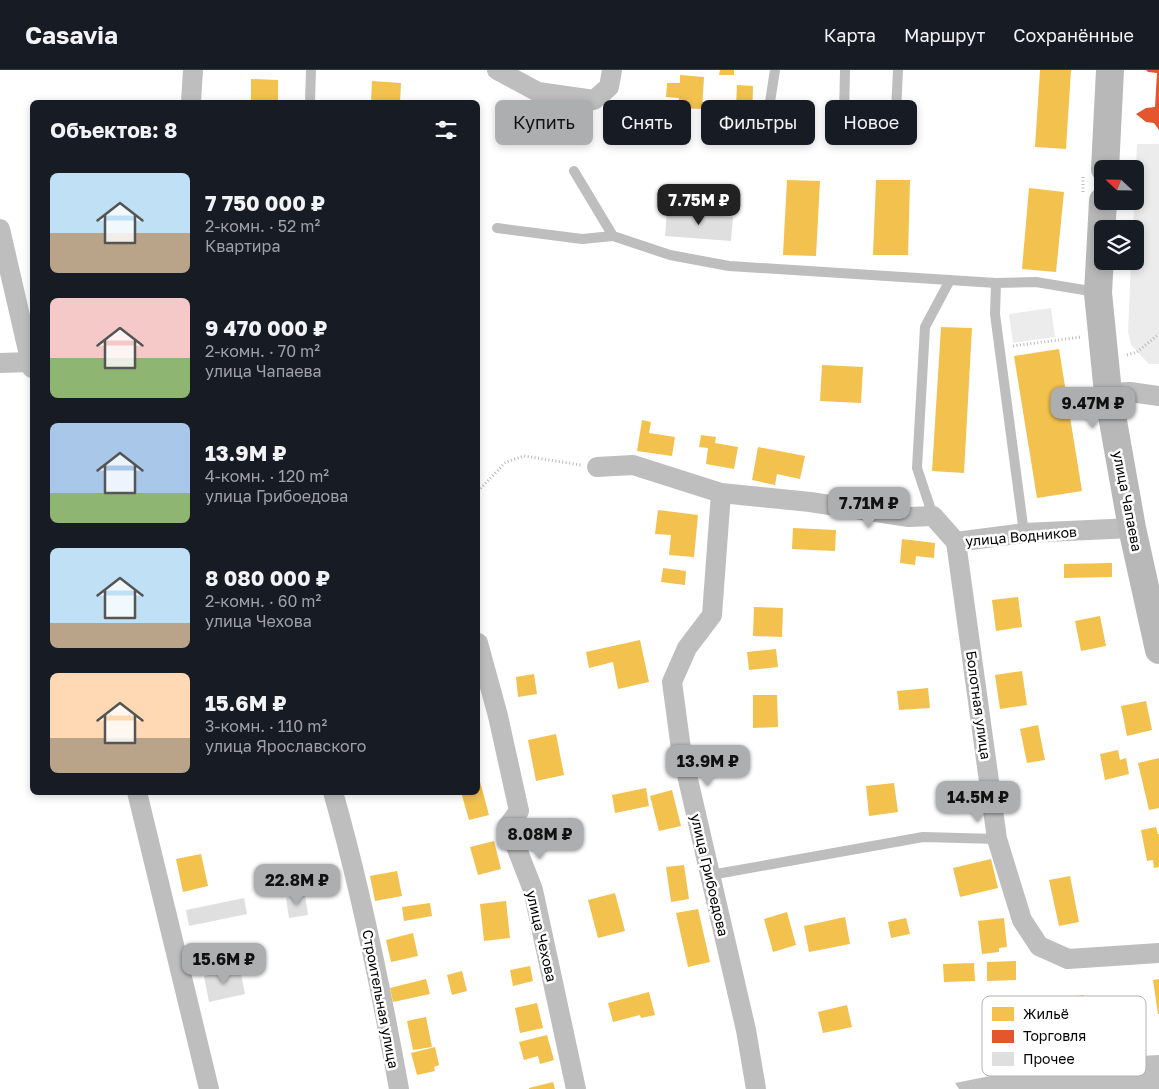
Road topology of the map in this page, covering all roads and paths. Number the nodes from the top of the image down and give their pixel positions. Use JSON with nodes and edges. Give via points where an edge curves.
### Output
{"nodes":[{"id":1,"x":192,"y":70,"type":"edge"},
{"id":2,"x":311,"y":70,"type":"edge"},
{"id":3,"x":497,"y":70,"type":"edge"},
{"id":4,"x":612,"y":70,"type":"edge"},
{"id":5,"x":775,"y":70,"type":"edge"},
{"id":6,"x":845,"y":70,"type":"edge"},
{"id":7,"x":898,"y":70,"type":"edge"},
{"id":8,"x":1110,"y":70,"type":"edge"},
{"id":9,"x":191,"y":100,"type":"edge"},
{"id":10,"x":310,"y":100,"type":"edge"},
{"id":11,"x":770,"y":100,"type":"edge"},
{"id":12,"x":844,"y":100,"type":"edge"},
{"id":13,"x":897,"y":100,"type":"edge"},
{"id":14,"x":1095,"y":160,"type":"edge"},
{"id":15,"x":1094,"y":168,"type":"edge"},
{"id":16,"x":574,"y":171,"type":"dead end"},
{"id":17,"x":1093,"y":198,"type":"edge"},
{"id":18,"x":498,"y":228,"type":"dead end"},
{"id":19,"x":0,"y":229,"type":"edge"},
{"id":20,"x":613,"y":236,"type":"junction"},
{"id":21,"x":950,"y":280,"type":"junction"},
{"id":22,"x":996,"y":283,"type":"junction"},
{"id":23,"x":1098,"y":293,"type":"junction"},
{"id":24,"x":1102,"y":334,"type":"junction"},
{"id":25,"x":1159,"y":334,"type":"edge"},
{"id":26,"x":1000,"y":348,"type":"junction"},
{"id":27,"x":30,"y":356,"type":"edge"},
{"id":28,"x":1121,"y":357,"type":"dead end"},
{"id":29,"x":0,"y":363,"type":"edge"},
{"id":30,"x":30,"y":364,"type":"edge"},
{"id":31,"x":1108,"y":392,"type":"junction"},
{"id":32,"x":1159,"y":396,"type":"edge"},
{"id":33,"x":597,"y":467,"type":"joint"},
{"id":34,"x":480,"y":489,"type":"edge"},
{"id":35,"x":721,"y":493,"type":"junction"},
{"id":36,"x":933,"y":516,"type":"junction"},
{"id":37,"x":1132,"y":528,"type":"junction"},
{"id":38,"x":1024,"y":533,"type":"junction"},
{"id":39,"x":956,"y":542,"type":"junction"},
{"id":40,"x":1159,"y":650,"type":"edge"},
{"id":41,"x":480,"y":651,"type":"edge"},
{"id":42,"x":138,"y":795,"type":"edge"},
{"id":43,"x":334,"y":795,"type":"edge"},
{"id":44,"x":997,"y":839,"type":"junction"},
{"id":45,"x":711,"y":875,"type":"junction"},
{"id":46,"x":1159,"y":953,"type":"edge"},
{"id":47,"x":209,"y":1089,"type":"edge"},
{"id":48,"x":399,"y":1089,"type":"edge"},
{"id":49,"x":576,"y":1089,"type":"edge"},
{"id":50,"x":756,"y":1089,"type":"edge"}],
"edges":[{"from":1,"to":9,"type":"street"},
{"from":2,"to":10,"type":"lane"},
{"from":3,"to":4,"type":"street","via":[[538,92],[594,100],[609,87]]},
{"from":5,"to":11,"type":"lane"},
{"from":6,"to":12,"type":"lane"},
{"from":7,"to":13,"type":"lane"},
{"from":8,"to":14,"type":"main road"},
{"from":15,"to":17,"type":"path"},
{"from":16,"to":20,"type":"lane"},
{"from":17,"to":23,"type":"main road","name":"улица Чапаева"},
{"from":18,"to":20,"type":"lane","via":[[582,239]]},
{"from":19,"to":27,"type":"street"},
{"from":20,"to":21,"type":"lane","via":[[670,255],[729,266]]},
{"from":21,"to":22,"type":"lane"},
{"from":21,"to":36,"type":"lane","via":[[925,327],[917,468]]},
{"from":22,"to":23,"type":"lane","via":[[1036,282]]},
{"from":22,"to":26,"type":"lane","via":[[995,314]]},
{"from":23,"to":24,"type":"main road","name":"улица Чапаева"},
{"from":24,"to":26,"type":"path"},
{"from":24,"to":31,"type":"main road","name":"улица Чапаева"},
{"from":25,"to":28,"type":"path","via":[[1137,352]]},
{"from":26,"to":38,"type":"lane"},
{"from":29,"to":30,"type":"street"},
{"from":31,"to":32,"type":"street"},
{"from":31,"to":37,"type":"main road","name":"улица Чапаева"},
{"from":33,"to":34,"type":"path","via":[[524,456],[506,462]]},
{"from":33,"to":35,"type":"street","via":[[632,465]]},
{"from":35,"to":36,"type":"street","via":[[909,517]]},
{"from":35,"to":45,"type":"street","name":"улица Грибоедова","via":[[712,615],[687,648],[672,682],[681,748]]},
{"from":36,"to":39,"type":"street","name":"улица Водников"},
{"from":37,"to":38,"type":"street","name":"улица Водников"},
{"from":37,"to":40,"type":"main road","name":"улица Чапаева"},
{"from":38,"to":39,"type":"street","name":"улица Водников"},
{"from":39,"to":44,"type":"street","name":"Болотная улица"},
{"from":41,"to":49,"type":"street","name":"улица Чехова","via":[[519,811],[508,826],[533,890]]},
{"from":42,"to":47,"type":"street"},
{"from":43,"to":48,"type":"street","name":"Строительная улица","via":[[383,1001]]},
{"from":44,"to":45,"type":"lane","via":[[923,838]]},
{"from":44,"to":46,"type":"street","name":"Болотная улица","via":[[1022,920],[1039,946],[1068,959]]},
{"from":45,"to":50,"type":"street","name":"улица Грибоедова"}]}
